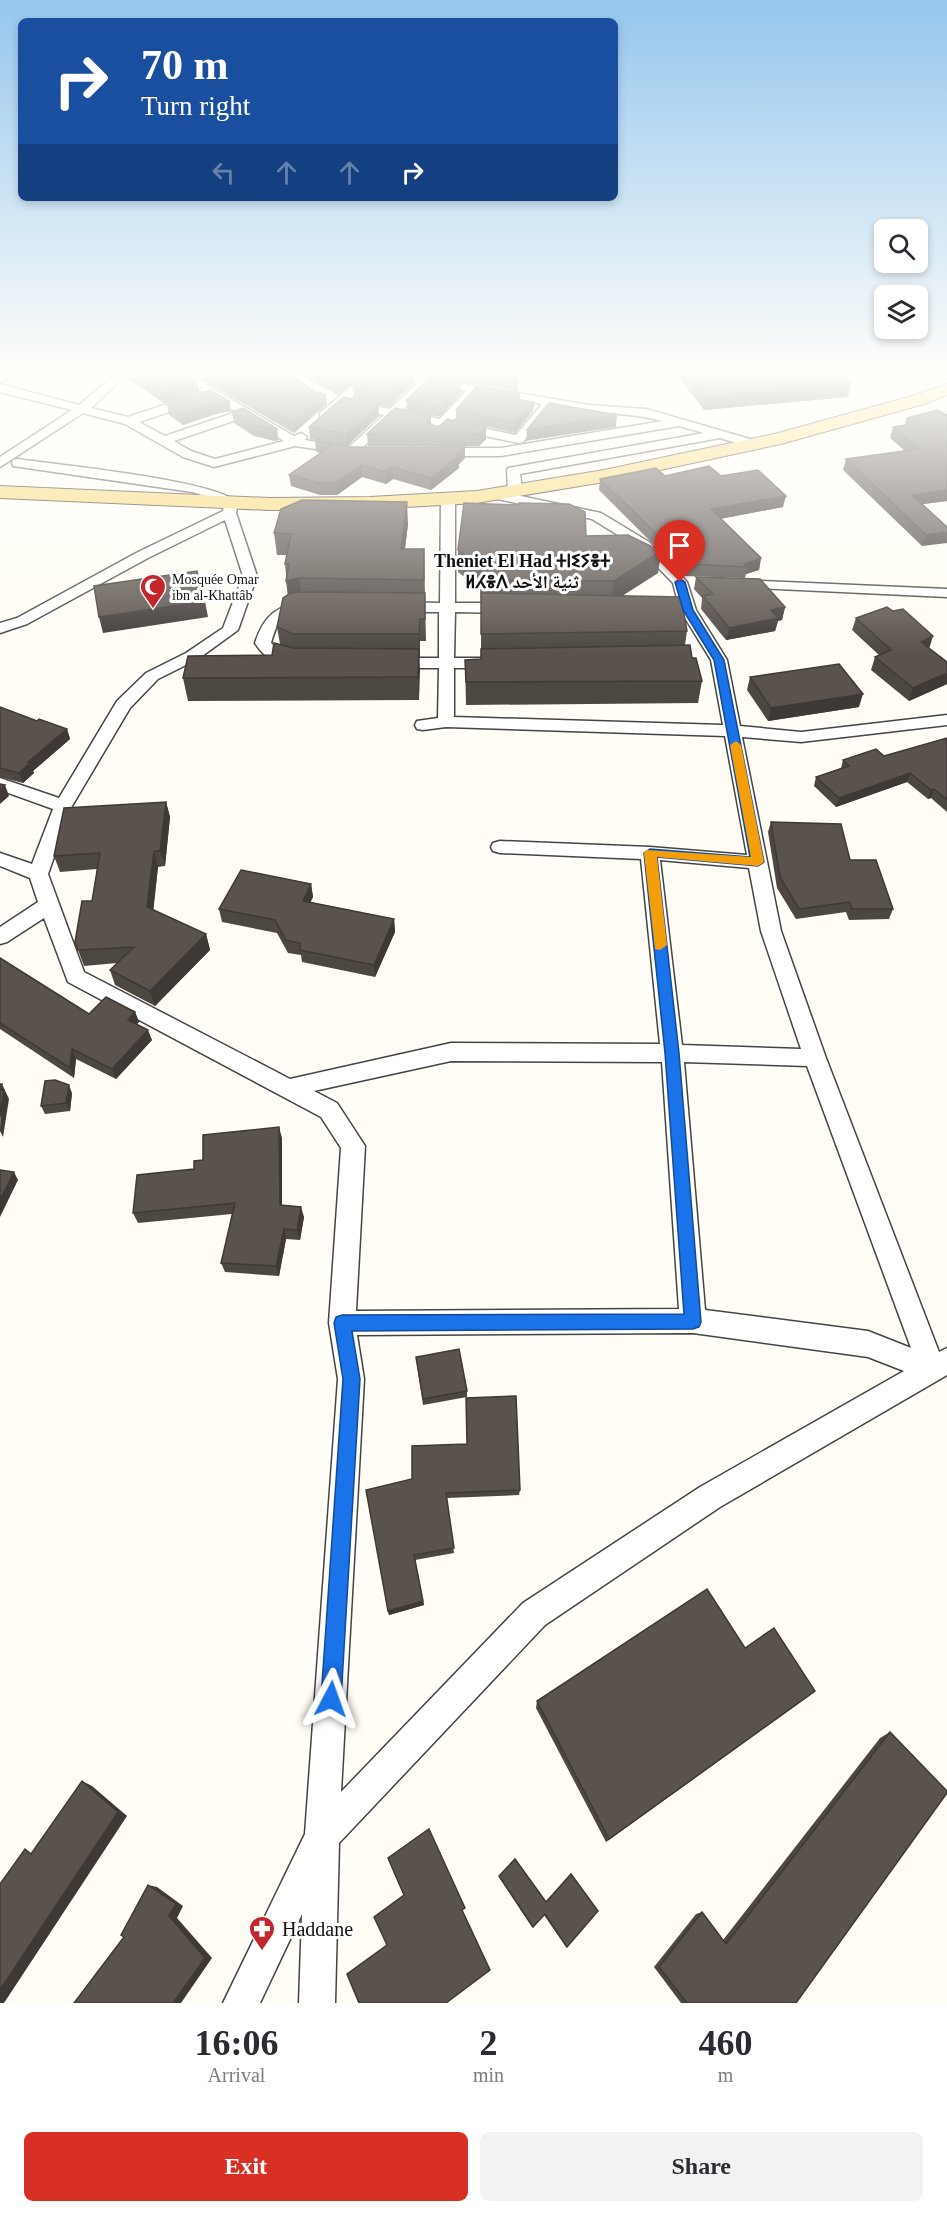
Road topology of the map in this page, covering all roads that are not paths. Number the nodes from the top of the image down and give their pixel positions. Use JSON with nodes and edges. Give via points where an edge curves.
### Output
{"nodes":[{"id":1,"x":42,"y":466,"type":"edge"},
{"id":2,"x":507,"y":466,"type":"edge"},
{"id":3,"x":579,"y":466,"type":"edge"},
{"id":4,"x":648,"y":466,"type":"edge"},
{"id":5,"x":514,"y":481,"type":"junction"},
{"id":6,"x":0,"y":492,"type":"edge"},
{"id":7,"x":493,"y":494,"type":"junction"},
{"id":8,"x":448,"y":498,"type":"junction"},
{"id":9,"x":230,"y":508,"type":"junction"},
{"id":10,"x":726,"y":584,"type":"edge"},
{"id":11,"x":944,"y":592,"type":"edge"},
{"id":12,"x":325,"y":607,"type":"edge"},
{"id":13,"x":380,"y":607,"type":"edge"},
{"id":14,"x":447,"y":608,"type":"junction"},
{"id":15,"x":527,"y":608,"type":"edge"},
{"id":16,"x":0,"y":628,"type":"edge"},
{"id":17,"x":695,"y":660,"type":"edge"},
{"id":18,"x":719,"y":660,"type":"junction"},
{"id":19,"x":308,"y":663,"type":"edge"},
{"id":20,"x":377,"y":663,"type":"edge"},
{"id":21,"x":447,"y":663,"type":"junction"},
{"id":22,"x":506,"y":663,"type":"edge"},
{"id":23,"x":947,"y":720,"type":"edge"},
{"id":24,"x":446,"y":722,"type":"junction"},
{"id":25,"x":423,"y":725,"type":"dead end"},
{"id":26,"x":733,"y":731,"type":"junction"},
{"id":27,"x":0,"y":784,"type":"edge"},
{"id":28,"x":63,"y":806,"type":"junction"},
{"id":29,"x":500,"y":847,"type":"dead end"},
{"id":30,"x":650,"y":853,"type":"junction"},
{"id":31,"x":0,"y":859,"type":"edge"},
{"id":32,"x":758,"y":862,"type":"junction"},
{"id":33,"x":38,"y":874,"type":"junction"},
{"id":34,"x":50,"y":904,"type":"junction"},
{"id":35,"x":0,"y":937,"type":"edge"},
{"id":36,"x":672,"y":1053,"type":"junction"},
{"id":37,"x":815,"y":1058,"type":"junction"},
{"id":38,"x":289,"y":1088,"type":"junction"},
{"id":39,"x":693,"y":1322,"type":"junction"},
{"id":40,"x":342,"y":1323,"type":"junction"},
{"id":41,"x":940,"y":1365,"type":"edge"},
{"id":42,"x":322,"y":1836,"type":"junction"},
{"id":43,"x":241,"y":2003,"type":"edge"},
{"id":44,"x":316,"y":2003,"type":"edge"}],
"edges":[{"from":1,"to":9,"type":"street","via":[[193,488],[217,495]]},
{"from":2,"to":5,"type":"street"},
{"from":3,"to":5,"type":"street"},
{"from":4,"to":5,"type":"main road","via":[[604,476]]},
{"from":5,"to":7,"type":"main road"},
{"from":6,"to":9,"type":"main road","via":[[126,495]]},
{"from":7,"to":8,"type":"main road"},
{"from":7,"to":18,"type":"street","via":[[596,516],[644,545],[686,582],[683,610]]},
{"from":8,"to":9,"type":"main road"},
{"from":8,"to":14,"type":"street"},
{"from":9,"to":16,"type":"street","via":[[22,621]]},
{"from":9,"to":28,"type":"street","via":[[250,576],[230,630],[192,656],[152,676],[123,705]]},
{"from":10,"to":11,"type":"street"},
{"from":12,"to":19,"type":"street","via":[[286,611],[268,622],[263,643],[268,652],[279,660]]},
{"from":13,"to":14,"type":"street"},
{"from":14,"to":15,"type":"street"},
{"from":14,"to":21,"type":"street"},
{"from":17,"to":18,"type":"street"},
{"from":18,"to":26,"type":"street"},
{"from":20,"to":21,"type":"street"},
{"from":21,"to":22,"type":"street"},
{"from":21,"to":24,"type":"street"},
{"from":23,"to":26,"type":"street","via":[[801,737]]},
{"from":24,"to":25,"type":"street"},
{"from":24,"to":26,"type":"street"},
{"from":26,"to":32,"type":"street"},
{"from":27,"to":28,"type":"street"},
{"from":28,"to":33,"type":"street"},
{"from":29,"to":30,"type":"street"},
{"from":30,"to":32,"type":"street"},
{"from":30,"to":36,"type":"street"},
{"from":31,"to":33,"type":"street"},
{"from":32,"to":37,"type":"street","via":[[771,931]]},
{"from":33,"to":34,"type":"street"},
{"from":34,"to":35,"type":"street"},
{"from":34,"to":38,"type":"street","via":[[75,977]]},
{"from":36,"to":37,"type":"street"},
{"from":36,"to":38,"type":"street","via":[[451,1052]]},
{"from":36,"to":39,"type":"street"},
{"from":37,"to":41,"type":"street"},
{"from":38,"to":40,"type":"street","via":[[329,1110],[352,1146]]},
{"from":39,"to":40,"type":"street"},
{"from":39,"to":41,"type":"street","via":[[868,1344]]},
{"from":40,"to":42,"type":"street","via":[[351,1379]]},
{"from":41,"to":42,"type":"street","via":[[710,1497],[534,1614]]},
{"from":42,"to":43,"type":"street"},
{"from":42,"to":44,"type":"street"}]}
